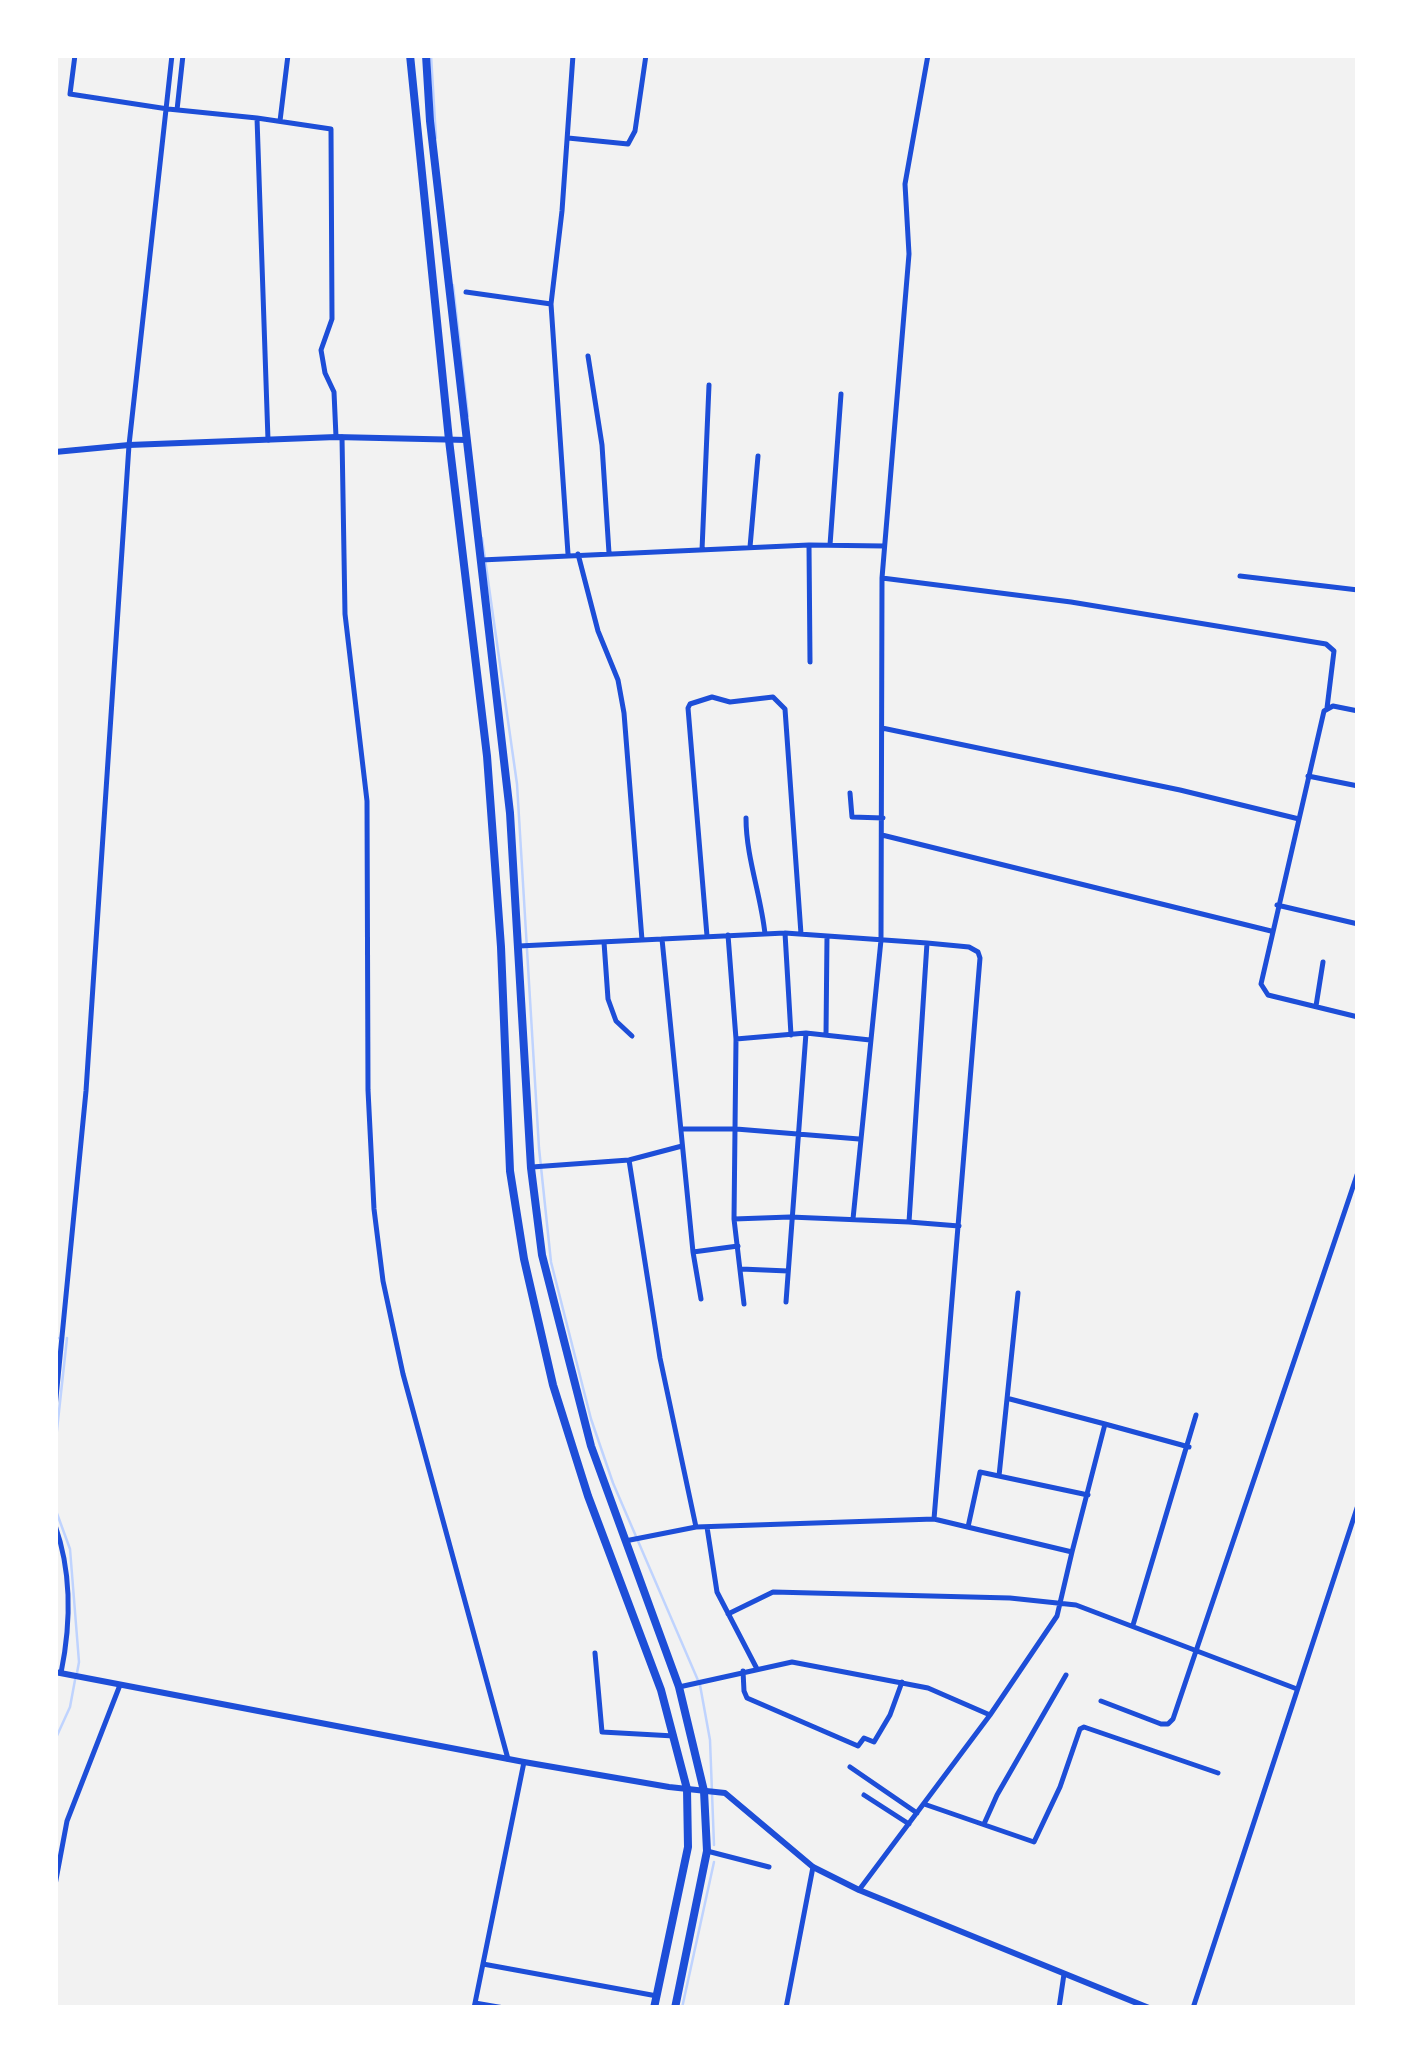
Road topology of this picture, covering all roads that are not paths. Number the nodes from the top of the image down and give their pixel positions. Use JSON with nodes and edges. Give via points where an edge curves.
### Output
{"nodes":[{"id":1,"x":75,"y":55,"type":"edge"},
{"id":2,"x":172,"y":55,"type":"edge"},
{"id":3,"x":183,"y":55,"type":"edge"},
{"id":4,"x":288,"y":55,"type":"edge"},
{"id":5,"x":410,"y":55,"type":"edge"},
{"id":6,"x":426,"y":55,"type":"edge"},
{"id":7,"x":573,"y":55,"type":"edge"},
{"id":8,"x":646,"y":55,"type":"edge"},
{"id":9,"x":928,"y":55,"type":"edge"},
{"id":10,"x":428,"y":95,"type":"junction"},
{"id":11,"x":412,"y":96,"type":"junction"},
{"id":12,"x":173,"y":110,"type":"junction"},
{"id":13,"x":257,"y":118,"type":"junction"},
{"id":14,"x":280,"y":120,"type":"junction"},
{"id":15,"x":430,"y":121,"type":"junction"},
{"id":16,"x":414,"y":122,"type":"junction"},
{"id":17,"x":568,"y":138,"type":"junction"},
{"id":18,"x":466,"y":292,"type":"dead end"},
{"id":19,"x":551,"y":304,"type":"junction"},
{"id":20,"x":588,"y":356,"type":"dead end"},
{"id":21,"x":708,"y":385,"type":"dead end"},
{"id":22,"x":840,"y":394,"type":"dead end"},
{"id":23,"x":339,"y":437,"type":"junction"},
{"id":24,"x":268,"y":440,"type":"junction"},
{"id":25,"x":449,"y":440,"type":"junction"},
{"id":26,"x":468,"y":440,"type":"junction"},
{"id":27,"x":134,"y":445,"type":"junction"},
{"id":28,"x":55,"y":452,"type":"edge"},
{"id":29,"x":758,"y":456,"type":"dead end"},
{"id":30,"x":830,"y":545,"type":"junction"},
{"id":31,"x":809,"y":546,"type":"junction"},
{"id":32,"x":884,"y":546,"type":"junction"},
{"id":33,"x":750,"y":548,"type":"junction"},
{"id":34,"x":702,"y":550,"type":"junction"},
{"id":35,"x":608,"y":553,"type":"junction"},
{"id":36,"x":568,"y":554,"type":"junction"},
{"id":37,"x":578,"y":554,"type":"junction"},
{"id":38,"x":480,"y":560,"type":"junction"},
{"id":39,"x":1240,"y":576,"type":"dead end"},
{"id":40,"x":882,"y":578,"type":"junction"},
{"id":41,"x":1358,"y":590,"type":"edge"},
{"id":42,"x":810,"y":662,"type":"dead end"},
{"id":43,"x":1326,"y":708,"type":"junction"},
{"id":44,"x":1358,"y":711,"type":"edge"},
{"id":45,"x":882,"y":728,"type":"junction"},
{"id":46,"x":1308,"y":776,"type":"junction"},
{"id":47,"x":1358,"y":786,"type":"edge"},
{"id":48,"x":850,"y":794,"type":"dead end"},
{"id":49,"x":746,"y":818,"type":"dead end"},
{"id":50,"x":883,"y":818,"type":"junction"},
{"id":51,"x":1299,"y":819,"type":"junction"},
{"id":52,"x":882,"y":835,"type":"junction"},
{"id":53,"x":1277,"y":905,"type":"junction"},
{"id":54,"x":1358,"y":924,"type":"edge"},
{"id":55,"x":1271,"y":931,"type":"junction"},
{"id":56,"x":765,"y":934,"type":"junction"},
{"id":57,"x":785,"y":934,"type":"junction"},
{"id":58,"x":801,"y":934,"type":"junction"},
{"id":59,"x":728,"y":935,"type":"junction"},
{"id":60,"x":706,"y":936,"type":"junction"},
{"id":61,"x":827,"y":936,"type":"junction"},
{"id":62,"x":662,"y":938,"type":"junction"},
{"id":63,"x":642,"y":940,"type":"junction"},
{"id":64,"x":880,"y":940,"type":"junction"},
{"id":65,"x":604,"y":942,"type":"junction"},
{"id":66,"x":927,"y":943,"type":"junction"},
{"id":67,"x":524,"y":945,"type":"junction"},
{"id":68,"x":1323,"y":962,"type":"dead end"},
{"id":69,"x":1316,"y":1006,"type":"junction"},
{"id":70,"x":1358,"y":1017,"type":"edge"},
{"id":71,"x":806,"y":1033,"type":"junction"},
{"id":72,"x":792,"y":1035,"type":"junction"},
{"id":73,"x":632,"y":1036,"type":"dead end"},
{"id":74,"x":826,"y":1036,"type":"junction"},
{"id":75,"x":736,"y":1040,"type":"junction"},
{"id":76,"x":870,"y":1040,"type":"junction"},
{"id":77,"x":681,"y":1129,"type":"junction"},
{"id":78,"x":736,"y":1129,"type":"junction"},
{"id":79,"x":797,"y":1132,"type":"junction"},
{"id":80,"x":859,"y":1139,"type":"junction"},
{"id":81,"x":682,"y":1146,"type":"junction"},
{"id":82,"x":628,"y":1160,"type":"junction"},
{"id":83,"x":536,"y":1167,"type":"junction"},
{"id":84,"x":1358,"y":1172,"type":"edge"},
{"id":85,"x":790,"y":1218,"type":"junction"},
{"id":86,"x":854,"y":1219,"type":"junction"},
{"id":87,"x":734,"y":1220,"type":"junction"},
{"id":88,"x":909,"y":1222,"type":"junction"},
{"id":89,"x":959,"y":1226,"type":"junction"},
{"id":90,"x":738,"y":1246,"type":"junction"},
{"id":91,"x":692,"y":1252,"type":"junction"},
{"id":92,"x":741,"y":1269,"type":"junction"},
{"id":93,"x":788,"y":1270,"type":"junction"},
{"id":94,"x":1018,"y":1293,"type":"dead end"},
{"id":95,"x":702,"y":1299,"type":"dead end"},
{"id":96,"x":786,"y":1302,"type":"dead end"},
{"id":97,"x":744,"y":1304,"type":"dead end"},
{"id":98,"x":1010,"y":1399,"type":"junction"},
{"id":99,"x":55,"y":1408,"type":"edge"},
{"id":100,"x":1196,"y":1415,"type":"dead end"},
{"id":101,"x":1106,"y":1424,"type":"junction"},
{"id":102,"x":1189,"y":1447,"type":"junction"},
{"id":103,"x":1000,"y":1476,"type":"junction"},
{"id":104,"x":604,"y":1488,"type":"junction"},
{"id":105,"x":588,"y":1496,"type":"junction"},
{"id":106,"x":1088,"y":1496,"type":"junction"},
{"id":107,"x":1358,"y":1505,"type":"edge"},
{"id":108,"x":934,"y":1519,"type":"junction"},
{"id":109,"x":55,"y":1525,"type":"edge"},
{"id":110,"x":696,"y":1527,"type":"junction"},
{"id":111,"x":707,"y":1527,"type":"junction"},
{"id":112,"x":968,"y":1528,"type":"junction"},
{"id":113,"x":633,"y":1538,"type":"junction"},
{"id":114,"x":1072,"y":1552,"type":"junction"},
{"id":115,"x":1060,"y":1605,"type":"junction"},
{"id":116,"x":728,"y":1614,"type":"junction"},
{"id":117,"x":1133,"y":1625,"type":"junction"},
{"id":118,"x":1194,"y":1650,"type":"junction"},
{"id":119,"x":595,"y":1653,"type":"dead end"},
{"id":120,"x":756,"y":1668,"type":"junction"},
{"id":121,"x":743,"y":1671,"type":"junction"},
{"id":122,"x":60,"y":1673,"type":"edge"},
{"id":123,"x":1066,"y":1675,"type":"dead end"},
{"id":124,"x":902,"y":1682,"type":"junction"},
{"id":125,"x":120,"y":1684,"type":"junction"},
{"id":126,"x":679,"y":1687,"type":"junction"},
{"id":127,"x":1298,"y":1690,"type":"junction"},
{"id":128,"x":1101,"y":1701,"type":"dead end"},
{"id":129,"x":990,"y":1715,"type":"junction"},
{"id":130,"x":675,"y":1736,"type":"junction"},
{"id":131,"x":508,"y":1759,"type":"junction"},
{"id":132,"x":524,"y":1762,"type":"junction"},
{"id":133,"x":850,"y":1767,"type":"dead end"},
{"id":134,"x":1218,"y":1773,"type":"dead end"},
{"id":135,"x":687,"y":1789,"type":"junction"},
{"id":136,"x":710,"y":1791,"type":"junction"},
{"id":137,"x":864,"y":1795,"type":"dead end"},
{"id":138,"x":924,"y":1804,"type":"junction"},
{"id":139,"x":917,"y":1813,"type":"junction"},
{"id":140,"x":909,"y":1824,"type":"junction"},
{"id":141,"x":984,"y":1824,"type":"junction"},
{"id":142,"x":707,"y":1851,"type":"junction"},
{"id":143,"x":770,"y":1867,"type":"dead end"},
{"id":144,"x":812,"y":1867,"type":"junction"},
{"id":145,"x":55,"y":1885,"type":"edge"},
{"id":146,"x":859,"y":1890,"type":"junction"},
{"id":147,"x":483,"y":1964,"type":"junction"},
{"id":148,"x":1064,"y":1974,"type":"junction"},
{"id":149,"x":657,"y":1996,"type":"junction"},
{"id":150,"x":475,"y":2005,"type":"edge"},
{"id":151,"x":504,"y":2008,"type":"edge"},
{"id":152,"x":654,"y":2008,"type":"edge"},
{"id":153,"x":675,"y":2008,"type":"edge"},
{"id":154,"x":786,"y":2008,"type":"edge"},
{"id":155,"x":1059,"y":2008,"type":"edge"},
{"id":156,"x":1149,"y":2008,"type":"edge"},
{"id":157,"x":1193,"y":2008,"type":"edge"}],
"edges":[{"from":1,"to":12,"type":"street","via":[[70,94]]},
{"from":2,"to":12,"type":"street"},
{"from":3,"to":12,"type":"street"},
{"from":4,"to":14,"type":"street"},
{"from":5,"to":11,"type":"main road"},
{"from":6,"to":10,"type":"main road"},
{"from":7,"to":17,"type":"street"},
{"from":8,"to":17,"type":"street","via":[[628,144]]},
{"from":9,"to":32,"type":"street","via":[[905,184],[910,254]]},
{"from":10,"to":11,"type":"main road"},
{"from":10,"to":15,"type":"main road"},
{"from":11,"to":16,"type":"main road"},
{"from":12,"to":13,"type":"street"},
{"from":12,"to":27,"type":"street"},
{"from":13,"to":14,"type":"street"},
{"from":13,"to":24,"type":"street"},
{"from":14,"to":23,"type":"street","via":[[331,129],[332,319],[321,346]]},
{"from":15,"to":16,"type":"main road"},
{"from":15,"to":26,"type":"main road"},
{"from":16,"to":25,"type":"main road"},
{"from":17,"to":19,"type":"street"},
{"from":18,"to":19,"type":"street"},
{"from":19,"to":36,"type":"street"},
{"from":20,"to":35,"type":"street"},
{"from":21,"to":34,"type":"street"},
{"from":22,"to":30,"type":"street"},
{"from":23,"to":24,"type":"street"},
{"from":23,"to":25,"type":"street"},
{"from":23,"to":131,"type":"street","via":[[345,614],[366,801],[368,1090],[378,1242],[403,1374]]},
{"from":24,"to":27,"type":"street"},
{"from":25,"to":26,"type":"street"},
{"from":25,"to":105,"type":"main road","via":[[490,794],[510,1171],[552,1385]]},
{"from":26,"to":38,"type":"main road"},
{"from":27,"to":28,"type":"street"},
{"from":27,"to":99,"type":"street"},
{"from":29,"to":33,"type":"street"},
{"from":30,"to":31,"type":"street"},
{"from":30,"to":32,"type":"street"},
{"from":31,"to":33,"type":"street"},
{"from":31,"to":42,"type":"street"},
{"from":32,"to":40,"type":"street"},
{"from":33,"to":34,"type":"street"},
{"from":34,"to":35,"type":"street"},
{"from":35,"to":37,"type":"street"},
{"from":36,"to":37,"type":"street"},
{"from":36,"to":38,"type":"street"},
{"from":37,"to":63,"type":"street","via":[[624,714]]},
{"from":38,"to":67,"type":"main road"},
{"from":39,"to":41,"type":"street"},
{"from":40,"to":43,"type":"street","via":[[1326,644],[1335,661]]},
{"from":40,"to":45,"type":"street"},
{"from":43,"to":44,"type":"street"},
{"from":43,"to":46,"type":"street"},
{"from":45,"to":50,"type":"street"},
{"from":45,"to":51,"type":"street"},
{"from":46,"to":47,"type":"street"},
{"from":46,"to":51,"type":"street"},
{"from":48,"to":50,"type":"street","via":[[852,817]]},
{"from":49,"to":56,"type":"street"},
{"from":50,"to":52,"type":"street"},
{"from":51,"to":53,"type":"street"},
{"from":52,"to":55,"type":"street"},
{"from":52,"to":64,"type":"street"},
{"from":53,"to":54,"type":"street"},
{"from":53,"to":55,"type":"street"},
{"from":55,"to":69,"type":"street","via":[[1262,991]]},
{"from":56,"to":57,"type":"street"},
{"from":56,"to":59,"type":"street"},
{"from":57,"to":58,"type":"street"},
{"from":57,"to":72,"type":"street"},
{"from":58,"to":60,"type":"street","via":[[782,703],[773,697],[712,697],[689,706]]},
{"from":58,"to":61,"type":"street"},
{"from":59,"to":60,"type":"street"},
{"from":59,"to":75,"type":"street"},
{"from":60,"to":62,"type":"street"},
{"from":61,"to":64,"type":"street"},
{"from":61,"to":74,"type":"street"},
{"from":62,"to":63,"type":"street"},
{"from":62,"to":77,"type":"street"},
{"from":63,"to":65,"type":"street"},
{"from":64,"to":66,"type":"street"},
{"from":64,"to":76,"type":"street"},
{"from":65,"to":67,"type":"street"},
{"from":65,"to":73,"type":"street","via":[[608,1000]]},
{"from":66,"to":88,"type":"street"},
{"from":66,"to":89,"type":"street","via":[[969,948],[980,958]]},
{"from":67,"to":83,"type":"main road"},
{"from":68,"to":69,"type":"street"},
{"from":69,"to":70,"type":"street"},
{"from":71,"to":72,"type":"street"},
{"from":71,"to":74,"type":"street"},
{"from":71,"to":79,"type":"street"},
{"from":72,"to":75,"type":"street"},
{"from":74,"to":76,"type":"street"},
{"from":75,"to":78,"type":"street"},
{"from":76,"to":80,"type":"street"},
{"from":77,"to":78,"type":"street"},
{"from":77,"to":81,"type":"street"},
{"from":78,"to":79,"type":"street"},
{"from":78,"to":87,"type":"street"},
{"from":79,"to":80,"type":"street"},
{"from":79,"to":85,"type":"street"},
{"from":80,"to":86,"type":"street"},
{"from":81,"to":82,"type":"street"},
{"from":81,"to":91,"type":"street"},
{"from":82,"to":83,"type":"street"},
{"from":82,"to":110,"type":"street"},
{"from":83,"to":104,"type":"main road","via":[[550,1290]]},
{"from":84,"to":118,"type":"street"},
{"from":85,"to":86,"type":"street"},
{"from":85,"to":87,"type":"street"},
{"from":85,"to":93,"type":"street"},
{"from":86,"to":88,"type":"street"},
{"from":87,"to":90,"type":"street"},
{"from":88,"to":89,"type":"street"},
{"from":89,"to":108,"type":"street"},
{"from":90,"to":91,"type":"street"},
{"from":90,"to":92,"type":"street"},
{"from":91,"to":95,"type":"street"},
{"from":92,"to":93,"type":"street"},
{"from":92,"to":97,"type":"street"},
{"from":93,"to":96,"type":"street"},
{"from":94,"to":98,"type":"street"},
{"from":98,"to":101,"type":"street"},
{"from":98,"to":103,"type":"street"},
{"from":100,"to":102,"type":"street"},
{"from":101,"to":102,"type":"street"},
{"from":101,"to":106,"type":"street"},
{"from":102,"to":117,"type":"street"},
{"from":103,"to":106,"type":"street"},
{"from":103,"to":112,"type":"street","via":[[980,1472]]},
{"from":104,"to":105,"type":"main road"},
{"from":104,"to":113,"type":"main road"},
{"from":105,"to":130,"type":"main road"},
{"from":106,"to":114,"type":"street"},
{"from":107,"to":127,"type":"street"},
{"from":108,"to":111,"type":"street"},
{"from":108,"to":112,"type":"street"},
{"from":109,"to":122,"type":"street","via":[[67,1594]]},
{"from":110,"to":111,"type":"street"},
{"from":110,"to":113,"type":"street"},
{"from":111,"to":116,"type":"street","via":[[714,1579]]},
{"from":112,"to":114,"type":"street"},
{"from":113,"to":126,"type":"main road"},
{"from":114,"to":115,"type":"street"},
{"from":115,"to":116,"type":"street","via":[[773,1592]]},
{"from":115,"to":117,"type":"street"},
{"from":115,"to":129,"type":"street"},
{"from":116,"to":120,"type":"street"},
{"from":117,"to":118,"type":"street"},
{"from":118,"to":127,"type":"street"},
{"from":118,"to":128,"type":"street","via":[[1168,1724]]},
{"from":119,"to":130,"type":"street","via":[[602,1732]]},
{"from":120,"to":121,"type":"street"},
{"from":120,"to":124,"type":"street","via":[[792,1662]]},
{"from":121,"to":124,"type":"street","via":[[747,1698],[858,1746],[864,1738],[874,1742]]},
{"from":121,"to":126,"type":"street"},
{"from":122,"to":125,"type":"street"},
{"from":123,"to":141,"type":"street"},
{"from":124,"to":129,"type":"street"},
{"from":125,"to":131,"type":"street"},
{"from":125,"to":145,"type":"street","via":[[67,1822]]},
{"from":126,"to":136,"type":"main road"},
{"from":127,"to":157,"type":"street"},
{"from":129,"to":138,"type":"street"},
{"from":130,"to":135,"type":"main road"},
{"from":131,"to":132,"type":"street"},
{"from":132,"to":135,"type":"street"},
{"from":132,"to":147,"type":"street"},
{"from":133,"to":139,"type":"street"},
{"from":134,"to":141,"type":"street","via":[[1082,1728],[1034,1842]]},
{"from":135,"to":136,"type":"street"},
{"from":135,"to":149,"type":"main road","via":[[688,1847]]},
{"from":136,"to":142,"type":"main road"},
{"from":136,"to":144,"type":"street","via":[[740,1804]]},
{"from":137,"to":140,"type":"street"},
{"from":138,"to":139,"type":"street"},
{"from":138,"to":141,"type":"street"},
{"from":139,"to":140,"type":"street"},
{"from":140,"to":146,"type":"street"},
{"from":142,"to":143,"type":"street"},
{"from":142,"to":153,"type":"main road"},
{"from":144,"to":146,"type":"street"},
{"from":144,"to":154,"type":"street"},
{"from":146,"to":148,"type":"street"},
{"from":147,"to":149,"type":"street"},
{"from":147,"to":150,"type":"street"},
{"from":148,"to":155,"type":"street"},
{"from":148,"to":156,"type":"street"},
{"from":149,"to":152,"type":"main road"},
{"from":150,"to":151,"type":"street"}]}
